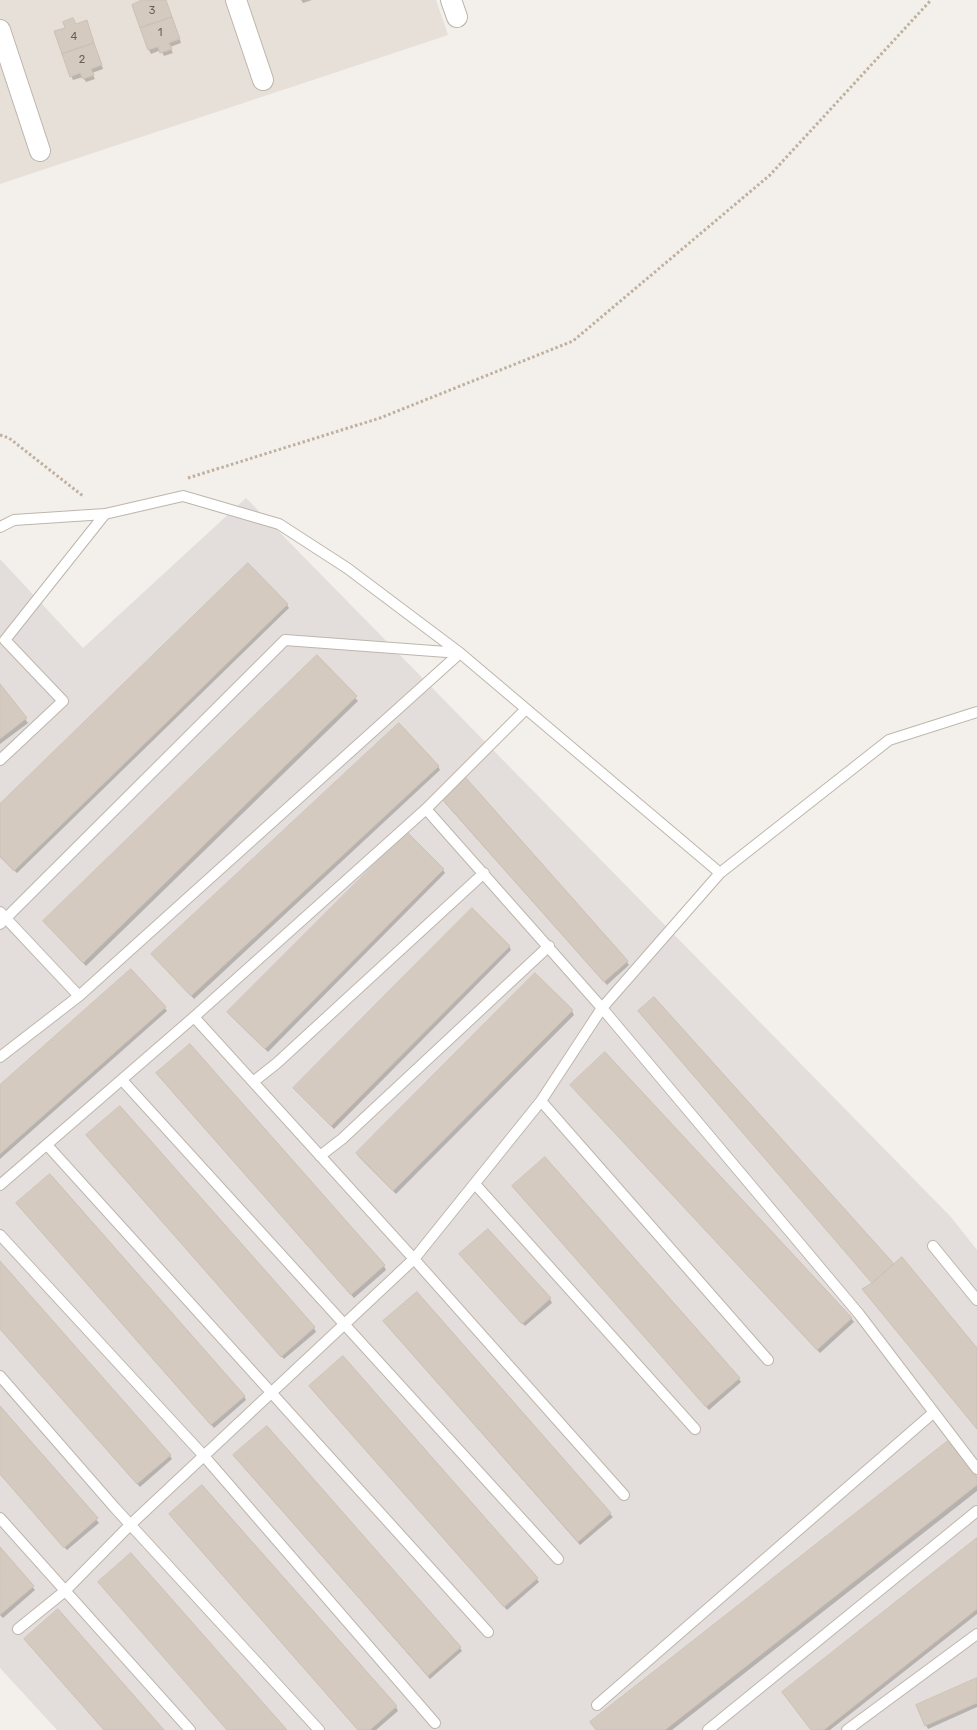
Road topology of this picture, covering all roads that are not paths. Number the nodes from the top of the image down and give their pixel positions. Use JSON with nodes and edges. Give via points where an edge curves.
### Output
{"nodes":[{"id":1,"x":236,"y":0,"type":"edge"},
{"id":2,"x":0,"y":30,"type":"edge"},
{"id":3,"x":263,"y":80,"type":"dead end"},
{"id":4,"x":40,"y":151,"type":"dead end"},
{"id":5,"x":106,"y":514,"type":"junction"},
{"id":6,"x":0,"y":527,"type":"edge"},
{"id":7,"x":3,"y":643,"type":"edge"},
{"id":8,"x":460,"y":654,"type":"junction"},
{"id":9,"x":526,"y":709,"type":"junction"},
{"id":10,"x":977,"y":712,"type":"edge"},
{"id":11,"x":0,"y":760,"type":"edge"},
{"id":12,"x":426,"y":809,"type":"junction"},
{"id":13,"x":720,"y":873,"type":"junction"},
{"id":14,"x":484,"y":874,"type":"junction"},
{"id":15,"x":2,"y":919,"type":"edge"},
{"id":16,"x":549,"y":946,"type":"junction"},
{"id":17,"x":79,"y":996,"type":"junction"},
{"id":18,"x":602,"y":1008,"type":"junction"},
{"id":19,"x":194,"y":1017,"type":"junction"},
{"id":20,"x":0,"y":1057,"type":"edge"},
{"id":21,"x":122,"y":1080,"type":"junction"},
{"id":22,"x":253,"y":1082,"type":"junction"},
{"id":23,"x":541,"y":1101,"type":"junction"},
{"id":24,"x":47,"y":1144,"type":"junction"},
{"id":25,"x":320,"y":1156,"type":"junction"},
{"id":26,"x":475,"y":1184,"type":"junction"},
{"id":27,"x":0,"y":1185,"type":"edge"},
{"id":28,"x":0,"y":1235,"type":"edge"},
{"id":29,"x":933,"y":1246,"type":"dead end"},
{"id":30,"x":414,"y":1259,"type":"junction"},
{"id":31,"x":977,"y":1300,"type":"edge"},
{"id":32,"x":344,"y":1324,"type":"junction"},
{"id":33,"x":768,"y":1360,"type":"dead end"},
{"id":34,"x":0,"y":1376,"type":"edge"},
{"id":35,"x":273,"y":1392,"type":"junction"},
{"id":36,"x":933,"y":1413,"type":"junction"},
{"id":37,"x":694,"y":1429,"type":"dead end"},
{"id":38,"x":204,"y":1456,"type":"junction"},
{"id":39,"x":977,"y":1470,"type":"edge"},
{"id":40,"x":624,"y":1495,"type":"dead end"},
{"id":41,"x":977,"y":1511,"type":"edge"},
{"id":42,"x":0,"y":1518,"type":"edge"},
{"id":43,"x":130,"y":1525,"type":"junction"},
{"id":44,"x":558,"y":1559,"type":"dead end"},
{"id":45,"x":65,"y":1591,"type":"junction"},
{"id":46,"x":18,"y":1629,"type":"dead end"},
{"id":47,"x":488,"y":1632,"type":"dead end"},
{"id":48,"x":977,"y":1634,"type":"edge"},
{"id":49,"x":597,"y":1705,"type":"dead end"},
{"id":50,"x":435,"y":1723,"type":"dead end"},
{"id":51,"x":190,"y":1730,"type":"edge"},
{"id":52,"x":319,"y":1730,"type":"edge"},
{"id":53,"x":708,"y":1730,"type":"edge"},
{"id":54,"x":846,"y":1730,"type":"edge"}],
"edges":[{"from":1,"to":3,"type":"street"},
{"from":2,"to":4,"type":"street"},
{"from":5,"to":6,"type":"lane","via":[[14,520]]},
{"from":5,"to":7,"type":"lane"},
{"from":5,"to":8,"type":"lane","via":[[183,496],[279,524],[347,568]]},
{"from":7,"to":11,"type":"lane","via":[[63,701]]},
{"from":8,"to":9,"type":"lane"},
{"from":8,"to":15,"type":"lane","via":[[284,640]]},
{"from":8,"to":17,"type":"lane"},
{"from":9,"to":12,"type":"lane"},
{"from":9,"to":13,"type":"lane"},
{"from":10,"to":13,"type":"lane","via":[[889,740]]},
{"from":12,"to":14,"type":"lane"},
{"from":12,"to":19,"type":"lane"},
{"from":13,"to":18,"type":"lane"},
{"from":14,"to":16,"type":"lane"},
{"from":14,"to":22,"type":"lane"},
{"from":15,"to":17,"type":"lane"},
{"from":16,"to":18,"type":"lane"},
{"from":16,"to":25,"type":"lane"},
{"from":17,"to":20,"type":"lane"},
{"from":18,"to":23,"type":"lane"},
{"from":18,"to":36,"type":"lane","via":[[859,1314]]},
{"from":19,"to":21,"type":"lane"},
{"from":19,"to":22,"type":"lane"},
{"from":21,"to":24,"type":"lane"},
{"from":21,"to":32,"type":"lane"},
{"from":22,"to":25,"type":"lane"},
{"from":23,"to":26,"type":"lane"},
{"from":23,"to":33,"type":"lane"},
{"from":24,"to":27,"type":"lane"},
{"from":24,"to":35,"type":"lane"},
{"from":25,"to":30,"type":"lane"},
{"from":26,"to":30,"type":"lane"},
{"from":26,"to":37,"type":"lane"},
{"from":28,"to":38,"type":"lane"},
{"from":29,"to":31,"type":"lane"},
{"from":30,"to":32,"type":"lane"},
{"from":30,"to":40,"type":"lane"},
{"from":32,"to":35,"type":"lane"},
{"from":32,"to":44,"type":"lane"},
{"from":34,"to":43,"type":"lane"},
{"from":35,"to":38,"type":"lane"},
{"from":35,"to":47,"type":"lane"},
{"from":36,"to":39,"type":"lane"},
{"from":36,"to":49,"type":"lane"},
{"from":38,"to":43,"type":"lane"},
{"from":38,"to":50,"type":"lane"},
{"from":41,"to":53,"type":"lane"},
{"from":42,"to":45,"type":"lane"},
{"from":43,"to":45,"type":"lane"},
{"from":43,"to":52,"type":"lane"},
{"from":45,"to":46,"type":"lane"},
{"from":45,"to":51,"type":"lane"},
{"from":48,"to":54,"type":"lane"}]}
